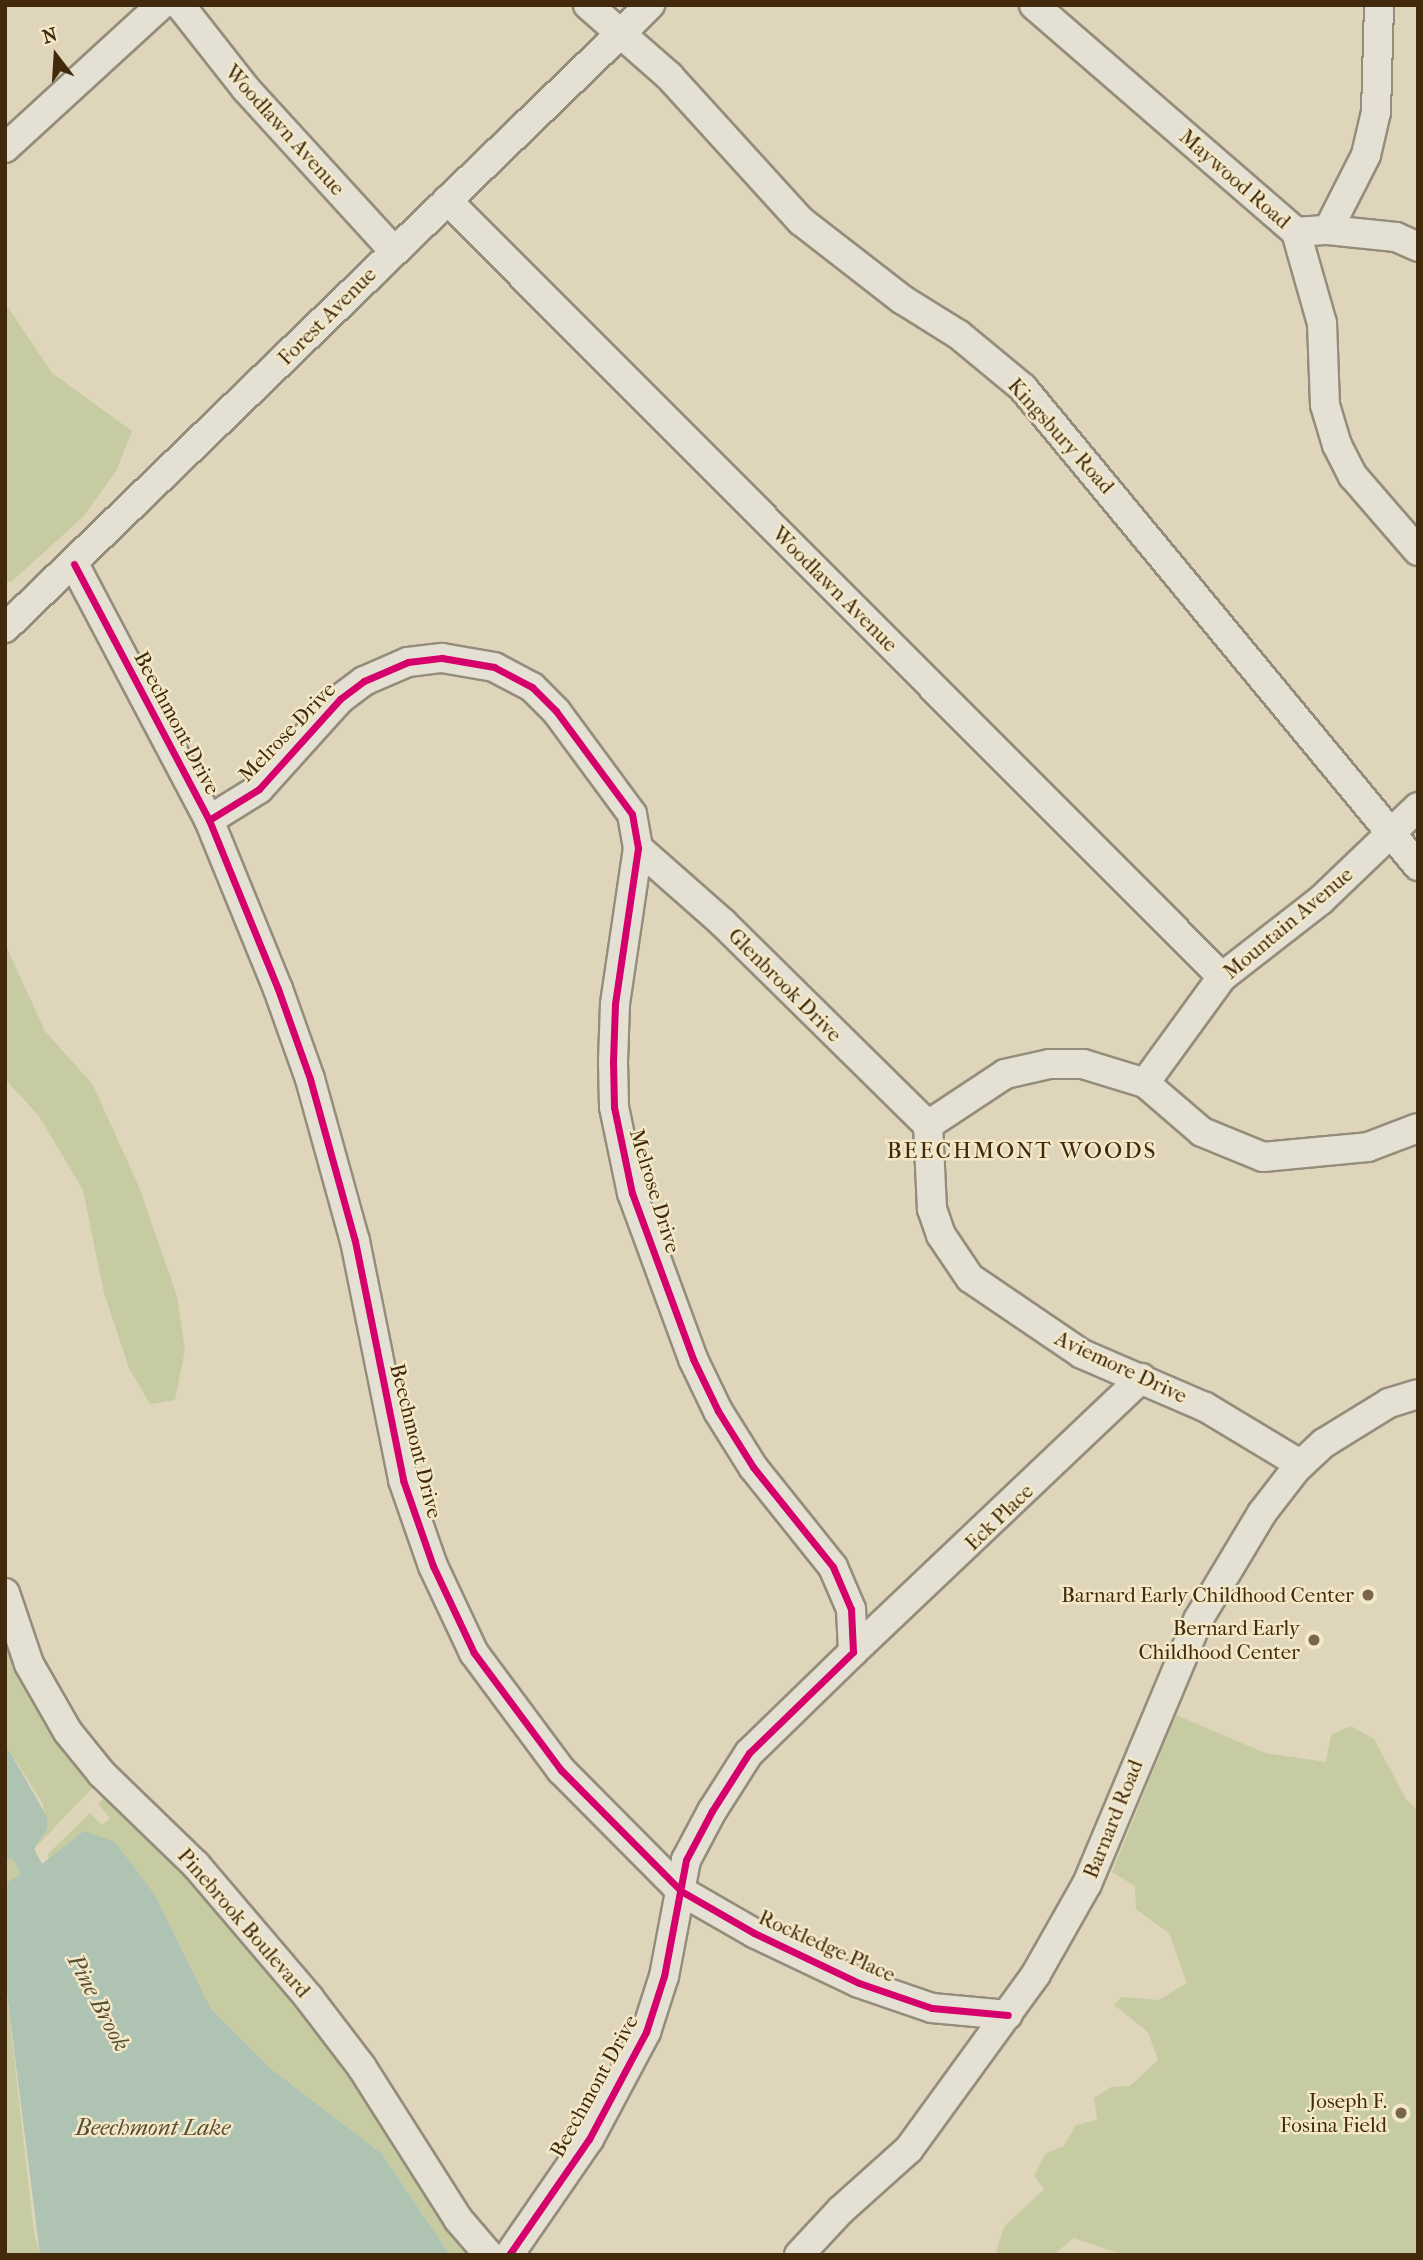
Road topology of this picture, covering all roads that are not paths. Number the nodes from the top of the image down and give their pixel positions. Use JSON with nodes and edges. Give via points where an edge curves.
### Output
{"nodes":[{"id":1,"x":161,"y":5,"type":"edge"},
{"id":2,"x":180,"y":5,"type":"edge"},
{"id":3,"x":588,"y":5,"type":"edge"},
{"id":4,"x":650,"y":5,"type":"edge"},
{"id":5,"x":1034,"y":5,"type":"edge"},
{"id":6,"x":1379,"y":5,"type":"edge"},
{"id":7,"x":620,"y":35,"type":"junction"},
{"id":8,"x":5,"y":148,"type":"edge"},
{"id":9,"x":447,"y":200,"type":"junction"},
{"id":10,"x":1328,"y":230,"type":"junction"},
{"id":11,"x":1296,"y":232,"type":"junction"},
{"id":12,"x":1418,"y":247,"type":"edge"},
{"id":13,"x":394,"y":251,"type":"junction"},
{"id":14,"x":1418,"y":551,"type":"edge"},
{"id":15,"x":74,"y":564,"type":"junction"},
{"id":16,"x":5,"y":628,"type":"edge"},
{"id":17,"x":1418,"y":807,"type":"edge"},
{"id":18,"x":209,"y":820,"type":"junction"},
{"id":19,"x":1388,"y":835,"type":"junction"},
{"id":20,"x":638,"y":848,"type":"junction"},
{"id":21,"x":1418,"y":866,"type":"edge"},
{"id":22,"x":1222,"y":977,"type":"junction"},
{"id":23,"x":1145,"y":1083,"type":"junction"},
{"id":24,"x":928,"y":1125,"type":"junction"},
{"id":25,"x":1418,"y":1128,"type":"edge"},
{"id":26,"x":1142,"y":1378,"type":"junction"},
{"id":27,"x":1418,"y":1394,"type":"edge"},
{"id":28,"x":1300,"y":1464,"type":"junction"},
{"id":29,"x":6,"y":1604,"type":"edge"},
{"id":30,"x":853,"y":1652,"type":"junction"},
{"id":31,"x":681,"y":1891,"type":"junction"},
{"id":32,"x":1008,"y":2015,"type":"junction"},
{"id":33,"x":489,"y":2255,"type":"edge"},
{"id":34,"x":509,"y":2255,"type":"edge"},
{"id":35,"x":799,"y":2255,"type":"edge"}],
"edges":[{"from":1,"to":8,"type":"street"},
{"from":2,"to":13,"type":"street","name":"Woodlawn Avenue","via":[[246,89]]},
{"from":3,"to":7,"type":"street","name":"Kingsbury Road"},
{"from":4,"to":7,"type":"street","name":"Forest Avenue"},
{"from":5,"to":11,"type":"street","name":"Maywood Road"},
{"from":6,"to":10,"type":"street","via":[[1376,112],[1366,155]]},
{"from":7,"to":9,"type":"street","name":"Forest Avenue"},
{"from":7,"to":19,"type":"street","name":"Kingsbury Road","via":[[669,76],[801,221],[903,300],[959,335],[1023,388],[1067,436]]},
{"from":9,"to":13,"type":"street","name":"Forest Avenue"},
{"from":9,"to":22,"type":"street","name":"Woodlawn Avenue"},
{"from":10,"to":11,"type":"street"},
{"from":10,"to":12,"type":"street","via":[[1396,237]]},
{"from":11,"to":14,"type":"street","name":"Maywood Road","via":[[1322,323],[1325,405],[1337,445],[1353,476]]},
{"from":13,"to":15,"type":"street","name":"Forest Avenue"},
{"from":15,"to":16,"type":"street","name":"Forest Avenue"},
{"from":15,"to":18,"type":"street","name":"Beechmont Drive"},
{"from":17,"to":19,"type":"street","name":"Mountain Avenue"},
{"from":18,"to":20,"type":"street","name":"Melrose Drive","via":[[259,789],[340,699],[364,681],[408,662],[442,658],[494,667],[532,687],[608,777],[632,814]]},
{"from":18,"to":31,"type":"street","name":"Beechmont Drive","via":[[278,989],[328,1137],[355,1241],[403,1480],[433,1566],[474,1653],[527,1727],[561,1770]]},
{"from":19,"to":21,"type":"street"},
{"from":19,"to":22,"type":"street","name":"Mountain Avenue","via":[[1321,900]]},
{"from":20,"to":24,"type":"street","name":"Glenbrook Drive","via":[[723,923]]},
{"from":20,"to":30,"type":"street","name":"Melrose Drive","via":[[615,1004],[613,1062],[614,1107],[632,1193],[693,1359],[718,1411],[753,1467],[833,1567],[852,1609]]},
{"from":22,"to":23,"type":"street","name":"Mountain Avenue"},
{"from":23,"to":24,"type":"street","via":[[1083,1064],[1037,1066],[984,1085]]},
{"from":23,"to":25,"type":"street","via":[[1202,1132],[1264,1157],[1368,1147]]},
{"from":24,"to":26,"type":"street","name":"Aviemore Drive","via":[[932,1209],[955,1260],[986,1291],[1031,1323],[1082,1354]]},
{"from":26,"to":28,"type":"street","name":"Aviemore Drive","via":[[1247,1429]]},
{"from":26,"to":30,"type":"street","name":"Eck Place"},
{"from":27,"to":28,"type":"street","name":"Barnard Road","via":[[1389,1403],[1341,1430]]},
{"from":28,"to":32,"type":"street","name":"Barnard Road","via":[[1262,1513],[1203,1609],[1087,1884]]},
{"from":29,"to":33,"type":"street","name":"Pinebrook Boulevard","via":[[37,1681],[80,1749],[195,1865],[309,1998],[361,2066],[458,2219]]},
{"from":30,"to":31,"type":"street","via":[[741,1765],[686,1860]]},
{"from":31,"to":32,"type":"street","name":"Rockledge Place","via":[[754,1933],[859,1983],[932,2008]]},
{"from":31,"to":34,"type":"street","name":"Beechmont Drive","via":[[659,1995],[636,2054],[589,2139]]},
{"from":32,"to":35,"type":"street","name":"Barnard Road","via":[[909,2149]]}]}
